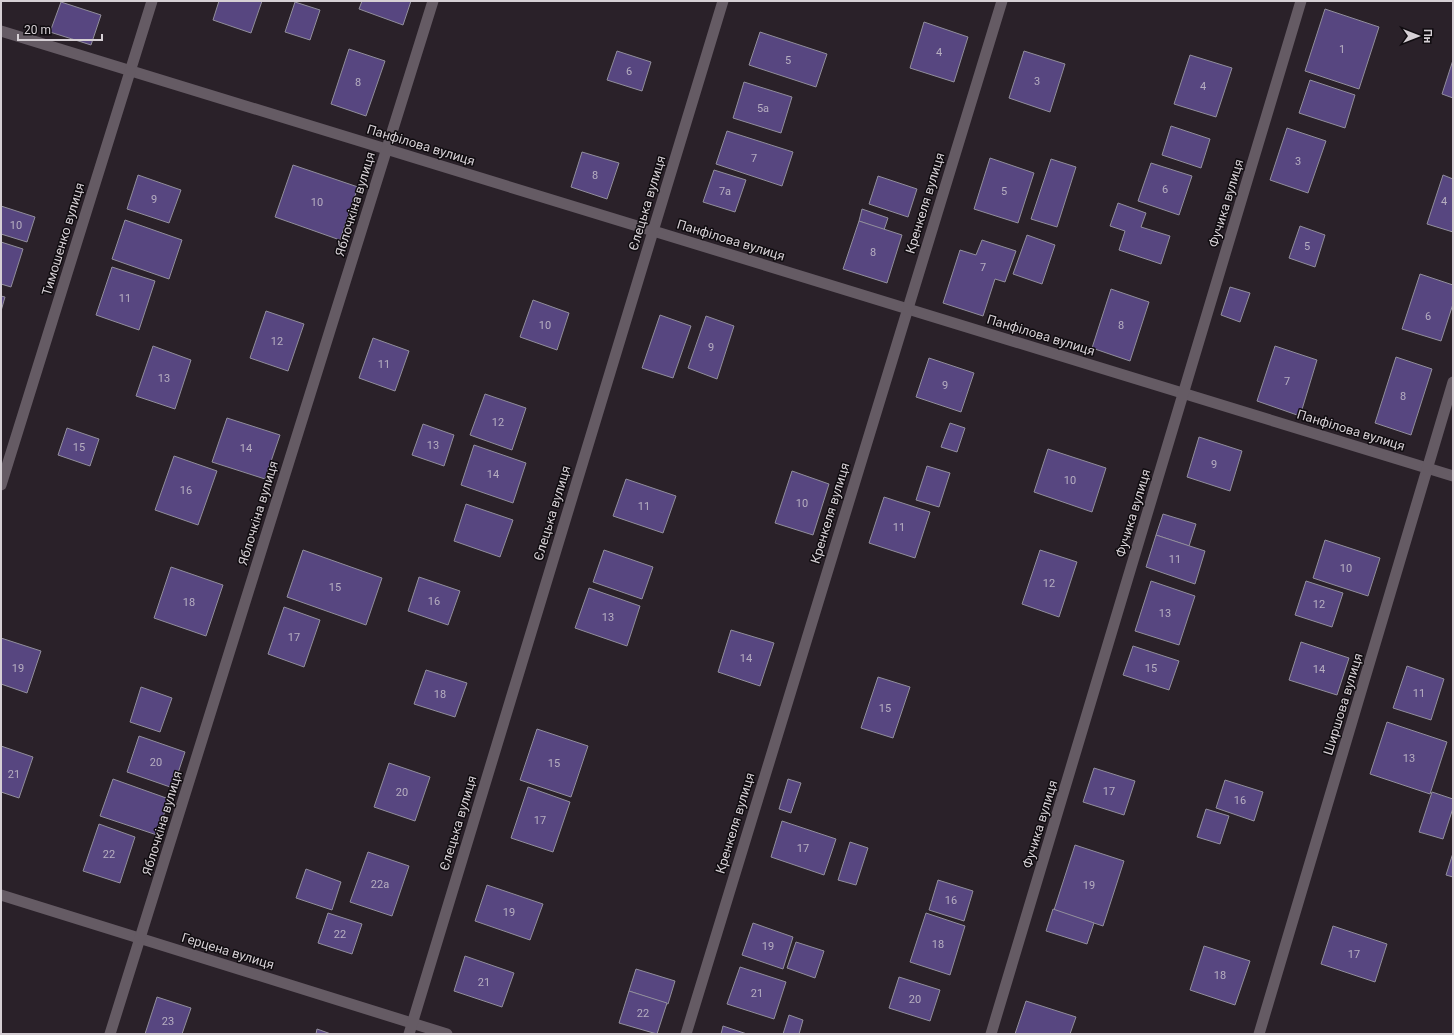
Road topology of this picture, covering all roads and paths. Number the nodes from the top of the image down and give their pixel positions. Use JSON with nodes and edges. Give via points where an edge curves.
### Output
{"nodes":[{"id":1,"x":152,"y":1,"type":"edge"},
{"id":2,"x":433,"y":1,"type":"edge"},
{"id":3,"x":723,"y":1,"type":"edge"},
{"id":4,"x":1002,"y":1,"type":"edge"},
{"id":5,"x":1301,"y":1,"type":"edge"},
{"id":6,"x":1,"y":31,"type":"edge"},
{"id":7,"x":130,"y":71,"type":"junction"},
{"id":8,"x":387,"y":149,"type":"junction"},
{"id":9,"x":653,"y":231,"type":"junction"},
{"id":10,"x":907,"y":309,"type":"junction"},
{"id":11,"x":1453,"y":382,"type":"edge"},
{"id":12,"x":1184,"y":393,"type":"junction"},
{"id":13,"x":1428,"y":468,"type":"junction"},
{"id":14,"x":1453,"y":476,"type":"edge"},
{"id":15,"x":1,"y":485,"type":"edge"},
{"id":16,"x":1,"y":895,"type":"edge"},
{"id":17,"x":140,"y":938,"type":"junction"},
{"id":18,"x":412,"y":1023,"type":"junction"},
{"id":19,"x":110,"y":1034,"type":"edge"},
{"id":20,"x":409,"y":1034,"type":"edge"},
{"id":21,"x":448,"y":1034,"type":"edge"},
{"id":22,"x":686,"y":1034,"type":"edge"},
{"id":23,"x":992,"y":1034,"type":"edge"},
{"id":24,"x":1260,"y":1034,"type":"edge"}],
"edges":[{"from":1,"to":7,"type":"street","name":"Тимошенко вулиця"},
{"from":2,"to":8,"type":"street","name":"Яблочкіна вулиця"},
{"from":3,"to":9,"type":"street","name":"Єлецька вулиця"},
{"from":4,"to":10,"type":"street","name":"Кренкеля вулиця"},
{"from":5,"to":12,"type":"street","name":"Фучика вулиця"},
{"from":6,"to":7,"type":"street","name":"Панфілова вулиця"},
{"from":7,"to":8,"type":"street","name":"Панфілова вулиця"},
{"from":7,"to":15,"type":"street","name":"Тимошенко вулиця"},
{"from":8,"to":9,"type":"street","name":"Панфілова вулиця"},
{"from":8,"to":17,"type":"street","name":"Яблочкіна вулиця"},
{"from":9,"to":10,"type":"street","name":"Панфілова вулиця"},
{"from":9,"to":18,"type":"street","name":"Єлецька вулиця"},
{"from":10,"to":12,"type":"street","name":"Панфілова вулиця"},
{"from":10,"to":22,"type":"street","name":"Кренкеля вулиця"},
{"from":11,"to":13,"type":"street","name":"Ширшова вулиця"},
{"from":12,"to":13,"type":"street","name":"Панфілова вулиця"},
{"from":12,"to":23,"type":"street","name":"Фучика вулиця"},
{"from":13,"to":14,"type":"street","name":"Панфілова вулиця"},
{"from":13,"to":24,"type":"street","name":"Ширшова вулиця"},
{"from":16,"to":17,"type":"street","name":"Герцена вулиця"},
{"from":17,"to":18,"type":"street","name":"Герцена вулиця"},
{"from":17,"to":19,"type":"street","name":"Яблочкіна вулиця"},
{"from":18,"to":20,"type":"street","name":"Єлецька вулиця"},
{"from":18,"to":21,"type":"street","name":"Герцена вулиця"}]}
